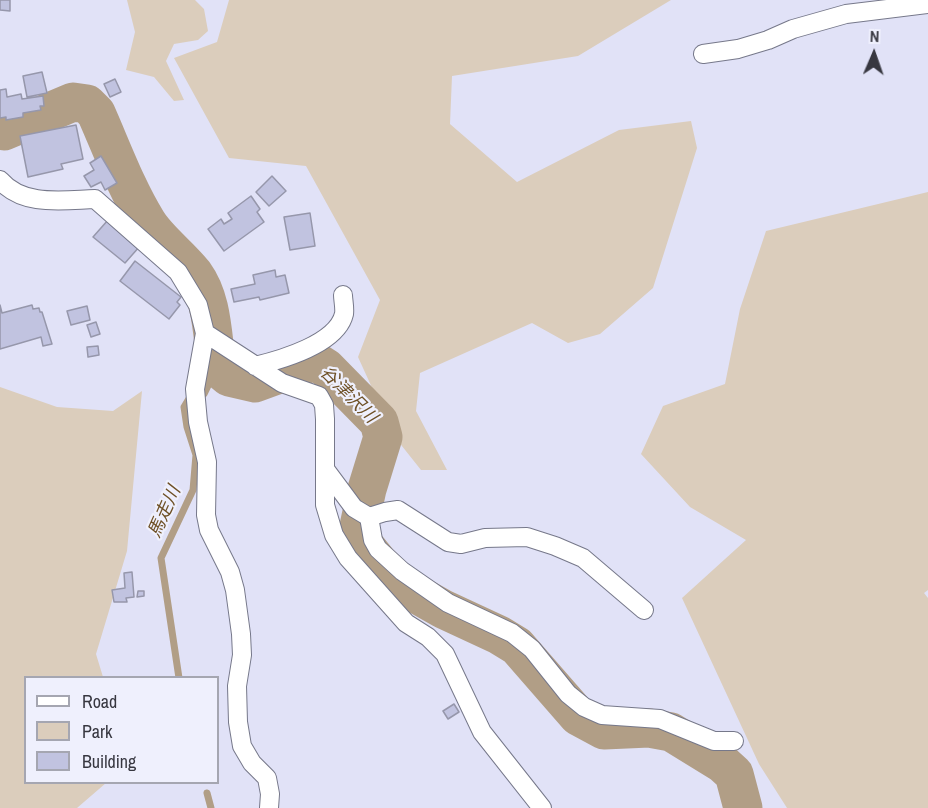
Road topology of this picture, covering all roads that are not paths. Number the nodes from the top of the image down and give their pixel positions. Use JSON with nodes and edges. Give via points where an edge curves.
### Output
{"nodes":[{"id":1,"x":928,"y":4,"type":"edge"},
{"id":2,"x":703,"y":54,"type":"dead end"},
{"id":3,"x":0,"y":180,"type":"edge"},
{"id":4,"x":342,"y":295,"type":"dead end"},
{"id":5,"x":205,"y":333,"type":"junction"},
{"id":6,"x":255,"y":366,"type":"junction"},
{"id":7,"x":325,"y":469,"type":"junction"},
{"id":8,"x":369,"y":517,"type":"junction"},
{"id":9,"x":644,"y":610,"type":"dead end"},
{"id":10,"x":734,"y":741,"type":"dead end"},
{"id":11,"x":269,"y":808,"type":"edge"},
{"id":12,"x":542,"y":808,"type":"edge"}],
"edges":[{"from":1,"to":2,"type":"street","via":[[846,14],[793,28],[738,49]]},
{"from":3,"to":5,"type":"street","via":[[28,198],[95,199],[178,272],[198,305]]},
{"from":4,"to":6,"type":"street","via":[[344,314],[334,331],[308,349]]},
{"from":5,"to":6,"type":"street"},
{"from":5,"to":11,"type":"street","via":[[195,389],[207,462],[206,514],[209,530],[230,572],[242,634],[237,686],[242,746],[267,778]]},
{"from":6,"to":7,"type":"street","via":[[282,383],[319,396],[324,405]]},
{"from":7,"to":8,"type":"street","via":[[354,508]]},
{"from":7,"to":12,"type":"street","via":[[326,505],[334,535],[348,558],[406,623],[445,654],[482,732]]},
{"from":8,"to":9,"type":"street","via":[[398,510],[448,542],[527,537],[555,546],[583,558]]},
{"from":8,"to":10,"type":"street","via":[[378,549],[402,571],[448,603],[512,633],[532,649],[568,694],[584,707],[602,715],[660,719],[714,741]]}]}
